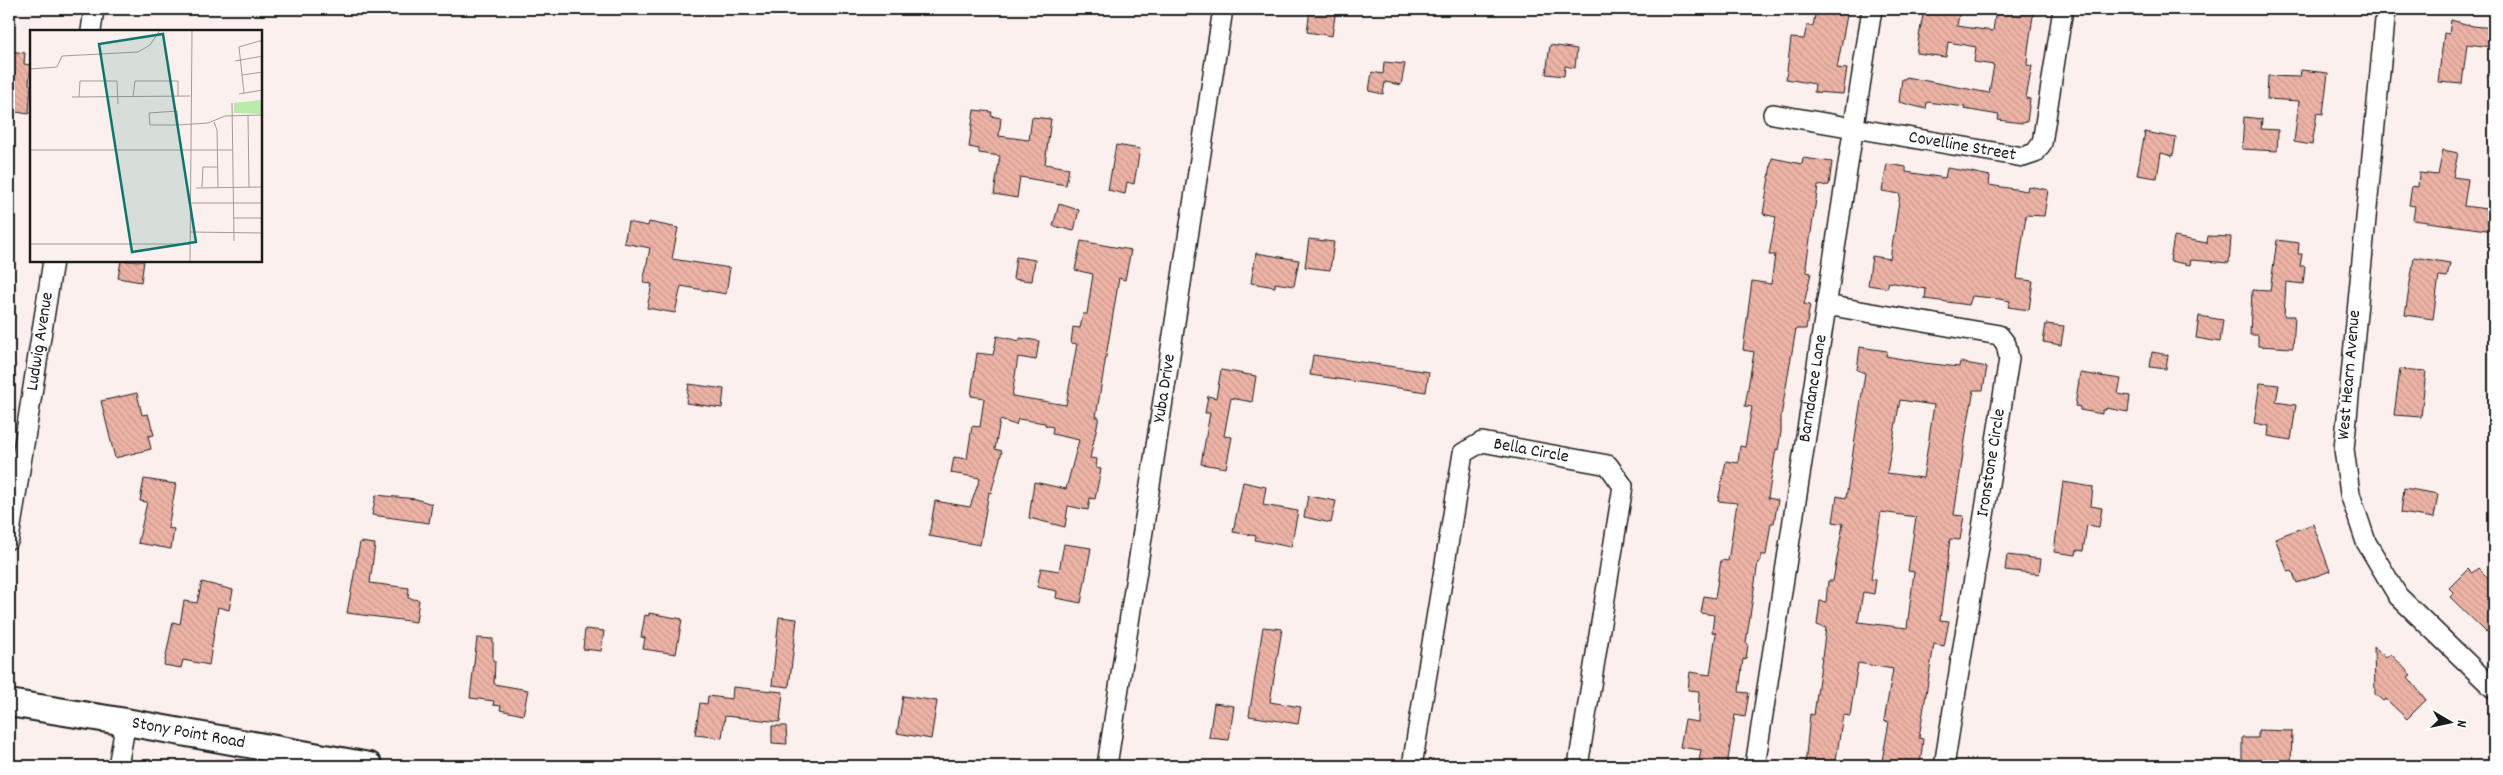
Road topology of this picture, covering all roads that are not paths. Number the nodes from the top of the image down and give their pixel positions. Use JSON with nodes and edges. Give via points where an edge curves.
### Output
{"nodes":[{"id":1,"x":94,"y":9,"type":"edge"},
{"id":2,"x":1223,"y":9,"type":"edge"},
{"id":3,"x":1872,"y":9,"type":"edge"},
{"id":4,"x":2063,"y":9,"type":"edge"},
{"id":5,"x":2386,"y":9,"type":"edge"},
{"id":6,"x":91,"y":30,"type":"edge"},
{"id":7,"x":1773,"y":114,"type":"dead end"},
{"id":8,"x":1854,"y":127,"type":"junction"},
{"id":9,"x":54,"y":262,"type":"edge"},
{"id":10,"x":1826,"y":305,"type":"junction"},
{"id":11,"x":9,"y":540,"type":"edge"},
{"id":12,"x":2494,"y":689,"type":"edge"},
{"id":13,"x":9,"y":704,"type":"edge"},
{"id":14,"x":126,"y":722,"type":"junction"},
{"id":15,"x":118,"y":766,"type":"edge"},
{"id":16,"x":369,"y":766,"type":"edge"},
{"id":17,"x":1107,"y":766,"type":"edge"},
{"id":18,"x":1412,"y":766,"type":"edge"},
{"id":19,"x":1578,"y":766,"type":"edge"},
{"id":20,"x":1755,"y":766,"type":"edge"},
{"id":21,"x":1944,"y":766,"type":"edge"}],
"edges":[{"from":1,"to":6,"type":"street"},
{"from":2,"to":17,"type":"street","name":"Yuba Drive"},
{"from":3,"to":8,"type":"street","name":"Barndance Lane"},
{"from":4,"to":8,"type":"street","name":"Covelline Street","via":[[2042,143],[2035,153],[2023,157]]},
{"from":5,"to":12,"type":"street","name":"West Hearn Avenue","via":[[2344,449],[2350,494],[2366,542],[2398,596]]},
{"from":7,"to":8,"type":"street","name":"Covelline Street"},
{"from":8,"to":10,"type":"street","name":"Barndance Lane"},
{"from":9,"to":11,"type":"street","name":"Ludwig Avenue"},
{"from":10,"to":20,"type":"street","name":"Barndance Lane"},
{"from":10,"to":21,"type":"street","name":"Ironstone Circle","via":[[1999,334],[2006,344],[2009,358]]},
{"from":13,"to":14,"type":"main road","name":"Stony Point Road"},
{"from":14,"to":15,"type":"street"},
{"from":14,"to":16,"type":"main road","name":"Stony Point Road"},
{"from":18,"to":19,"type":"street","name":"Bella Circle","via":[[1463,453],[1482,442],[1608,465],[1623,486]]}]}
